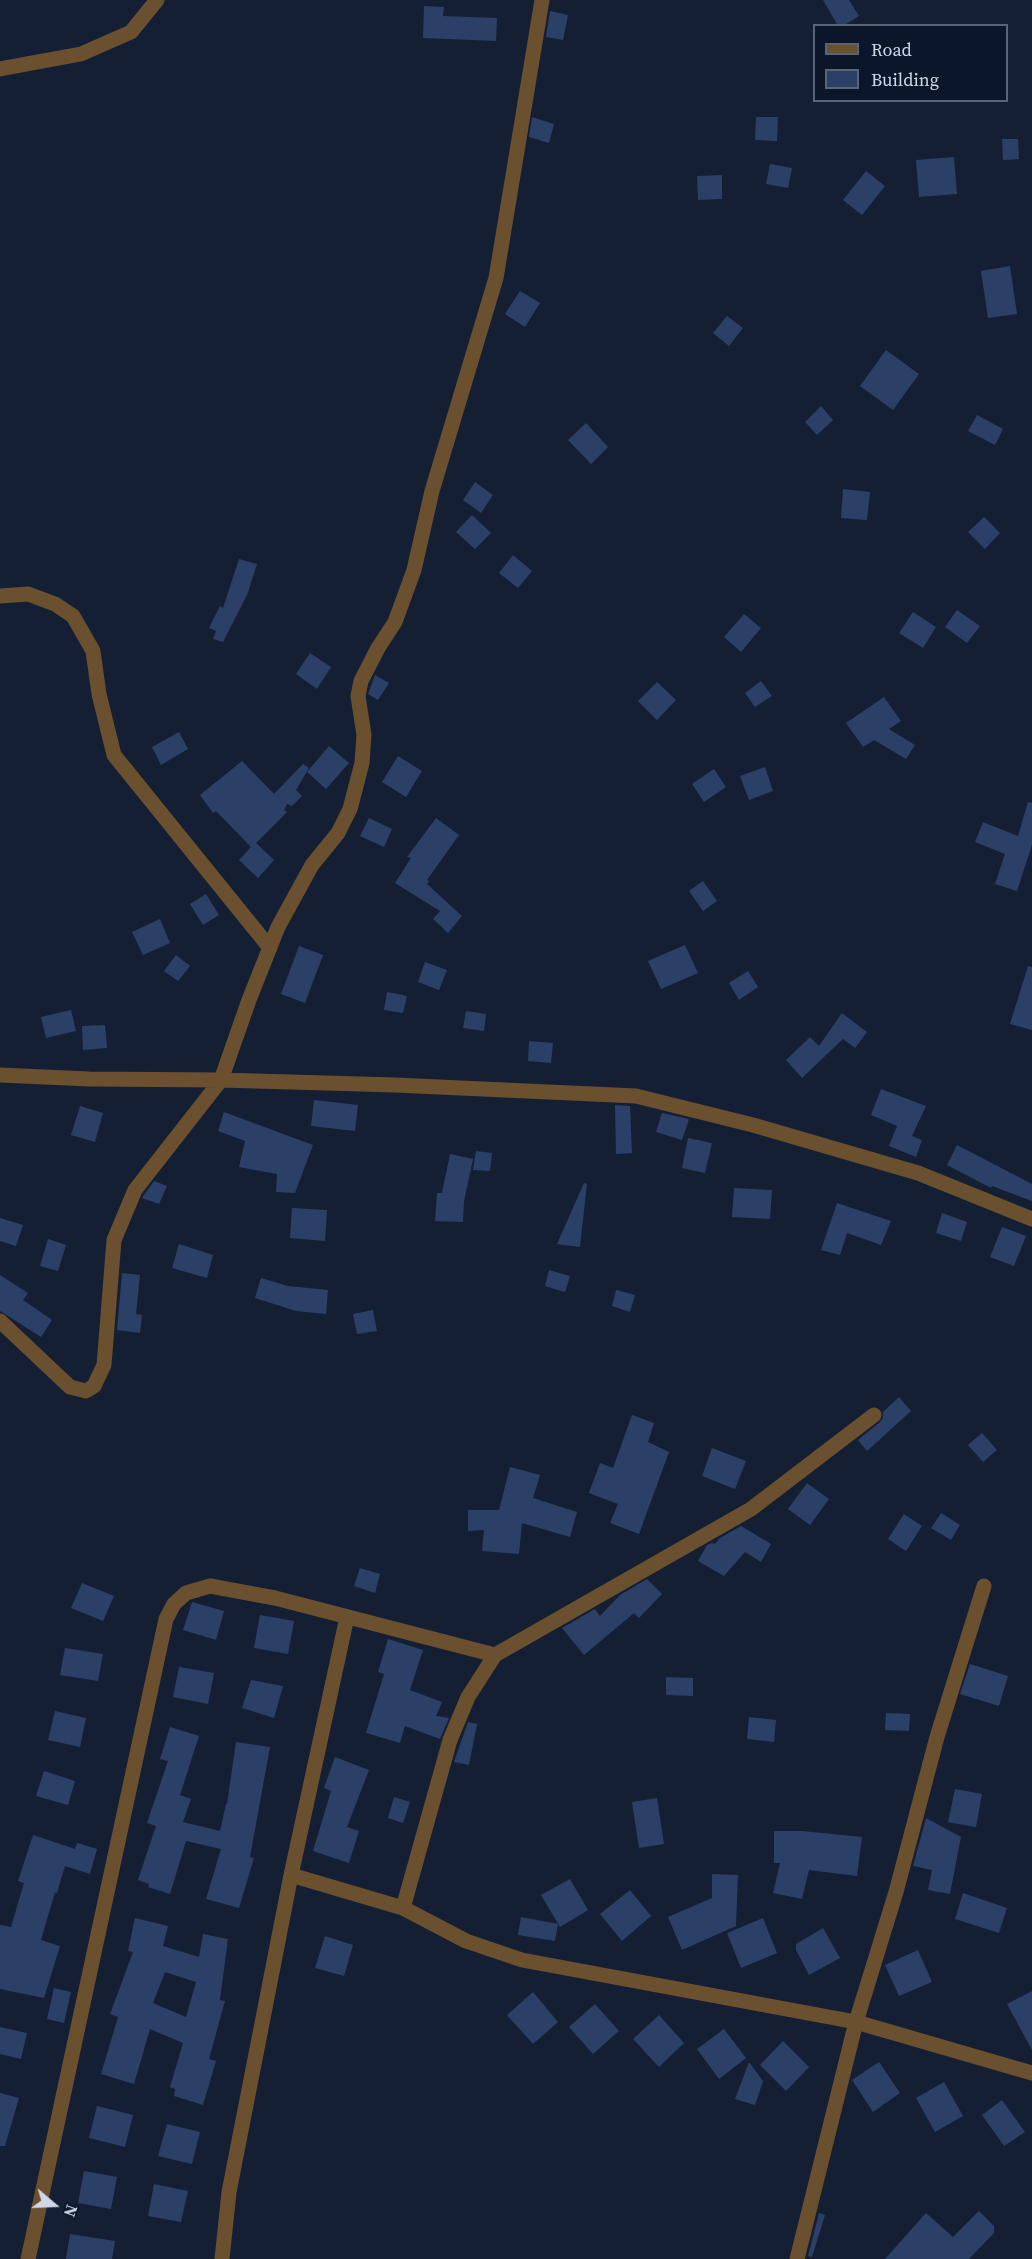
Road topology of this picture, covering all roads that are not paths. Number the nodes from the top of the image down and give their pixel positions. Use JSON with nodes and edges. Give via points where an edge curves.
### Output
{"nodes":[{"id":1,"x":157,"y":0,"type":"edge"},
{"id":2,"x":542,"y":0,"type":"edge"},
{"id":3,"x":0,"y":69,"type":"edge"},
{"id":4,"x":0,"y":596,"type":"edge"},
{"id":5,"x":270,"y":948,"type":"junction"},
{"id":6,"x":0,"y":1075,"type":"edge"},
{"id":7,"x":221,"y":1080,"type":"junction"},
{"id":8,"x":1032,"y":1219,"type":"edge"},
{"id":9,"x":0,"y":1321,"type":"edge"},
{"id":10,"x":874,"y":1415,"type":"dead end"},
{"id":11,"x":984,"y":1586,"type":"dead end"},
{"id":12,"x":347,"y":1617,"type":"junction"},
{"id":13,"x":495,"y":1655,"type":"junction"},
{"id":14,"x":291,"y":1875,"type":"junction"},
{"id":15,"x":403,"y":1908,"type":"junction"},
{"id":16,"x":856,"y":2022,"type":"junction"},
{"id":17,"x":1032,"y":2073,"type":"edge"},
{"id":18,"x":28,"y":2259,"type":"edge"},
{"id":19,"x":222,"y":2259,"type":"edge"},
{"id":20,"x":797,"y":2259,"type":"edge"}],
"edges":[{"from":1,"to":3,"type":"street","via":[[131,32],[81,54]]},
{"from":2,"to":5,"type":"street","via":[[496,278],[432,491],[414,570],[395,622],[361,681],[358,696],[364,735],[362,763],[350,809],[338,833],[312,865]]},
{"from":4,"to":5,"type":"street","via":[[28,594],[73,616],[93,651],[114,755]]},
{"from":5,"to":7,"type":"street"},
{"from":6,"to":7,"type":"street"},
{"from":7,"to":8,"type":"street","via":[[636,1096],[918,1173]]},
{"from":7,"to":9,"type":"street","via":[[135,1190],[114,1240],[104,1365],[94,1386],[86,1391],[70,1387]]},
{"from":10,"to":13,"type":"street","via":[[751,1509]]},
{"from":11,"to":16,"type":"street"},
{"from":12,"to":13,"type":"street"},
{"from":12,"to":14,"type":"street"},
{"from":12,"to":18,"type":"street","via":[[210,1586],[186,1593],[166,1618]]},
{"from":13,"to":15,"type":"street","via":[[468,1697],[450,1740]]},
{"from":14,"to":15,"type":"street"},
{"from":14,"to":19,"type":"street","via":[[229,2192]]},
{"from":15,"to":16,"type":"street","via":[[466,1941],[522,1960]]},
{"from":16,"to":17,"type":"street"},
{"from":16,"to":20,"type":"street"}]}
